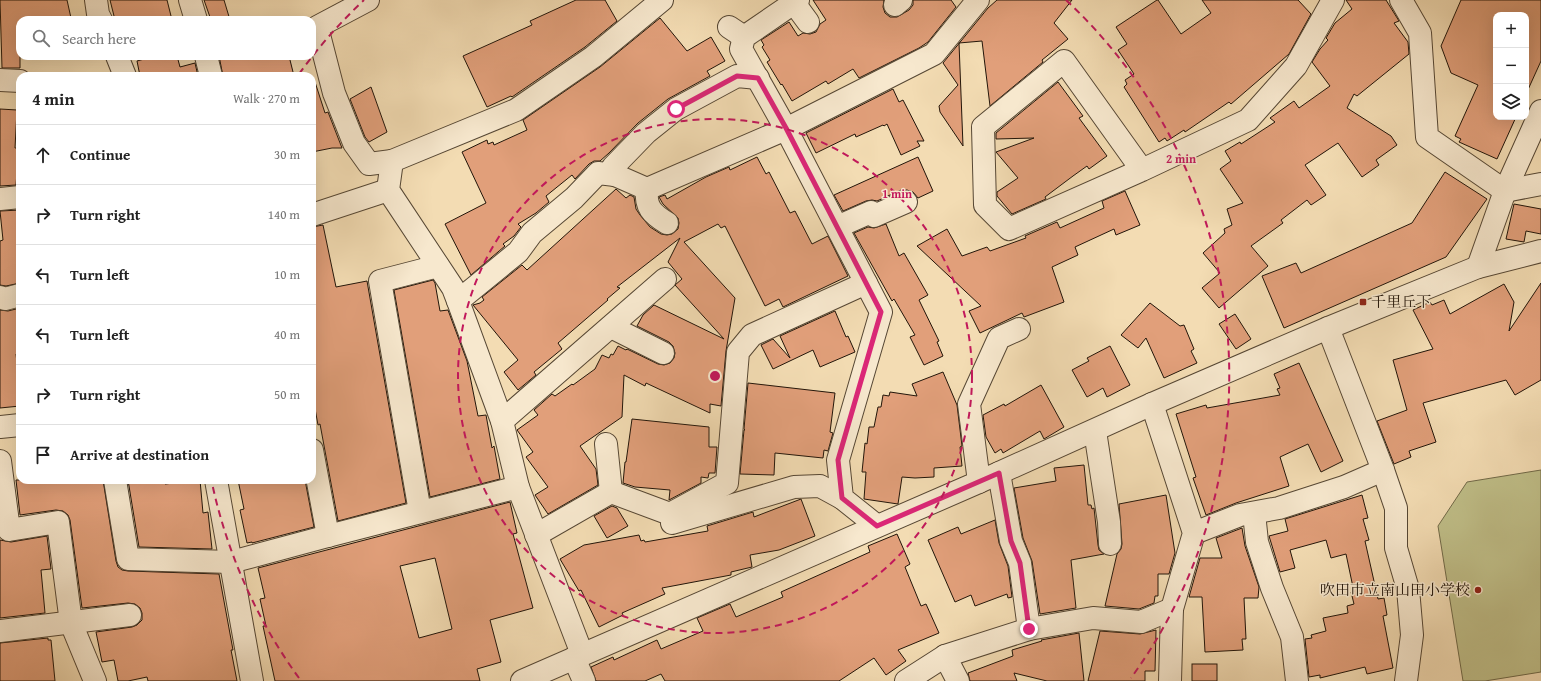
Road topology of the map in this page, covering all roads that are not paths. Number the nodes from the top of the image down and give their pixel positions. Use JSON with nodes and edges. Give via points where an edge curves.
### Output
{"nodes":[{"id":1,"x":96,"y":0,"type":"edge"},
{"id":2,"x":190,"y":0,"type":"edge"},
{"id":3,"x":368,"y":0,"type":"edge"},
{"id":4,"x":662,"y":0,"type":"edge"},
{"id":5,"x":1333,"y":0,"type":"edge"},
{"id":6,"x":1401,"y":0,"type":"edge"},
{"id":7,"x":796,"y":1,"type":"edge"},
{"id":8,"x":975,"y":1,"type":"edge"},
{"id":9,"x":100,"y":16,"type":"edge"},
{"id":10,"x":195,"y":16,"type":"edge"},
{"id":11,"x":808,"y":22,"type":"dead end"},
{"id":12,"x":316,"y":27,"type":"edge"},
{"id":13,"x":316,"y":34,"type":"edge"},
{"id":14,"x":118,"y":60,"type":"edge"},
{"id":15,"x":207,"y":60,"type":"edge"},
{"id":16,"x":123,"y":72,"type":"edge"},
{"id":17,"x":210,"y":72,"type":"edge"},
{"id":18,"x":758,"y":78,"type":"junction"},
{"id":19,"x":0,"y":80,"type":"edge"},
{"id":20,"x":16,"y":81,"type":"edge"},
{"id":21,"x":1541,"y":111,"type":"edge"},
{"id":22,"x":786,"y":128,"type":"junction"},
{"id":23,"x":392,"y":161,"type":"junction"},
{"id":24,"x":1142,"y":170,"type":"junction"},
{"id":25,"x":615,"y":174,"type":"junction"},
{"id":26,"x":1541,"y":184,"type":"edge"},
{"id":27,"x":647,"y":189,"type":"junction"},
{"id":28,"x":388,"y":190,"type":"junction"},
{"id":29,"x":1505,"y":190,"type":"junction"},
{"id":30,"x":16,"y":197,"type":"edge"},
{"id":31,"x":0,"y":199,"type":"edge"},
{"id":32,"x":906,"y":202,"type":"dead end"},
{"id":33,"x":316,"y":214,"type":"edge"},
{"id":34,"x":667,"y":223,"type":"dead end"},
{"id":35,"x":837,"y":227,"type":"junction"},
{"id":36,"x":1541,"y":251,"type":"edge"},
{"id":37,"x":438,"y":266,"type":"junction"},
{"id":38,"x":1478,"y":267,"type":"junction"},
{"id":39,"x":866,"y":283,"type":"junction"},
{"id":40,"x":664,"y":289,"type":"dead end"},
{"id":41,"x":16,"y":296,"type":"edge"},
{"id":42,"x":0,"y":298,"type":"edge"},
{"id":43,"x":458,"y":300,"type":"junction"},
{"id":44,"x":611,"y":327,"type":"junction"},
{"id":45,"x":1328,"y":328,"type":"junction"},
{"id":46,"x":1019,"y":329,"type":"dead end"},
{"id":47,"x":663,"y":353,"type":"dead end"},
{"id":48,"x":1152,"y":404,"type":"junction"},
{"id":49,"x":502,"y":421,"type":"junction"},
{"id":50,"x":16,"y":425,"type":"edge"},
{"id":51,"x":0,"y":427,"type":"edge"},
{"id":52,"x":1094,"y":431,"type":"junction"},
{"id":53,"x":606,"y":444,"type":"dead end"},
{"id":54,"x":0,"y":461,"type":"edge"},
{"id":55,"x":1383,"y":470,"type":"junction"},
{"id":56,"x":316,"y":472,"type":"edge"},
{"id":57,"x":999,"y":473,"type":"junction"},
{"id":58,"x":979,"y":482,"type":"junction"},
{"id":59,"x":116,"y":484,"type":"edge"},
{"id":60,"x":217,"y":484,"type":"edge"},
{"id":61,"x":518,"y":487,"type":"junction"},
{"id":62,"x":611,"y":492,"type":"junction"},
{"id":63,"x":842,"y":498,"type":"junction"},
{"id":64,"x":420,"y":512,"type":"junction"},
{"id":65,"x":1254,"y":513,"type":"junction"},
{"id":66,"x":670,"y":514,"type":"junction"},
{"id":67,"x":877,"y":526,"type":"junction"},
{"id":68,"x":5,"y":530,"type":"edge"},
{"id":69,"x":1194,"y":533,"type":"junction"},
{"id":70,"x":536,"y":535,"type":"junction"},
{"id":71,"x":328,"y":536,"type":"junction"},
{"id":72,"x":1110,"y":544,"type":"dead end"},
{"id":73,"x":231,"y":562,"type":"junction"},
{"id":74,"x":1172,"y":609,"type":"junction"},
{"id":75,"x":130,"y":615,"type":"dead end"},
{"id":76,"x":71,"y":623,"type":"junction"},
{"id":77,"x":1029,"y":629,"type":"junction"},
{"id":78,"x":0,"y":631,"type":"edge"},
{"id":79,"x":578,"y":656,"type":"junction"},
{"id":80,"x":945,"y":656,"type":"junction"},
{"id":81,"x":95,"y":681,"type":"edge"},
{"id":82,"x":252,"y":681,"type":"edge"},
{"id":83,"x":522,"y":681,"type":"edge"},
{"id":84,"x":584,"y":681,"type":"edge"},
{"id":85,"x":906,"y":681,"type":"edge"},
{"id":86,"x":958,"y":681,"type":"edge"},
{"id":87,"x":1170,"y":681,"type":"edge"},
{"id":88,"x":1296,"y":681,"type":"edge"},
{"id":89,"x":1406,"y":681,"type":"edge"}],
"edges":[{"from":1,"to":9,"type":"street"},
{"from":2,"to":10,"type":"street"},
{"from":3,"to":12,"type":"street"},
{"from":4,"to":23,"type":"street","via":[[593,57],[516,110]]},
{"from":5,"to":24,"type":"street","via":[[1296,66],[1248,120]]},
{"from":6,"to":29,"type":"street","via":[[1420,33],[1427,137]]},
{"from":7,"to":11,"type":"street"},
{"from":7,"to":18,"type":"street","via":[[736,32]]},
{"from":8,"to":22,"type":"street","via":[[934,54]]},
{"from":13,"to":23,"type":"street","via":[[334,93],[354,143],[369,164]]},
{"from":14,"to":16,"type":"street"},
{"from":15,"to":17,"type":"street"},
{"from":18,"to":22,"type":"street"},
{"from":18,"to":25,"type":"street","via":[[737,76],[676,109],[646,133],[613,167]]},
{"from":19,"to":20,"type":"street"},
{"from":21,"to":29,"type":"street"},
{"from":22,"to":27,"type":"street"},
{"from":22,"to":35,"type":"street"},
{"from":23,"to":28,"type":"street"},
{"from":24,"to":24,"type":"street","via":[[1009,229],[985,205],[983,127],[1064,61]]},
{"from":25,"to":27,"type":"street"},
{"from":25,"to":43,"type":"street","via":[[598,173],[574,198],[532,234],[518,252]]},
{"from":26,"to":29,"type":"street"},
{"from":27,"to":34,"type":"street","via":[[646,200],[651,210]]},
{"from":28,"to":33,"type":"street"},
{"from":28,"to":37,"type":"street"},
{"from":29,"to":38,"type":"street"},
{"from":30,"to":31,"type":"street"},
{"from":32,"to":35,"type":"street","via":[[874,216],[871,212]]},
{"from":35,"to":39,"type":"street"},
{"from":36,"to":38,"type":"street"},
{"from":37,"to":43,"type":"street"},
{"from":37,"to":64,"type":"street","via":[[380,281]]},
{"from":38,"to":45,"type":"street"},
{"from":39,"to":63,"type":"street","via":[[881,312],[838,460]]},
{"from":39,"to":66,"type":"street","via":[[752,335],[738,352],[727,484]]},
{"from":40,"to":44,"type":"street"},
{"from":41,"to":42,"type":"street"},
{"from":43,"to":49,"type":"street"},
{"from":44,"to":47,"type":"street"},
{"from":44,"to":49,"type":"street"},
{"from":45,"to":48,"type":"street"},
{"from":45,"to":55,"type":"street"},
{"from":46,"to":58,"type":"street","via":[[999,338],[969,404]]},
{"from":48,"to":52,"type":"street"},
{"from":48,"to":69,"type":"street"},
{"from":49,"to":61,"type":"street"},
{"from":50,"to":51,"type":"street"},
{"from":52,"to":57,"type":"street"},
{"from":52,"to":72,"type":"street","via":[[1109,522]]},
{"from":53,"to":62,"type":"street"},
{"from":54,"to":68,"type":"street"},
{"from":55,"to":65,"type":"street","via":[[1344,487],[1279,508]]},
{"from":55,"to":89,"type":"street","via":[[1396,508],[1396,548],[1408,589],[1412,635]]},
{"from":56,"to":71,"type":"street"},
{"from":57,"to":58,"type":"street"},
{"from":57,"to":77,"type":"street","via":[[1011,541],[1020,563]]},
{"from":58,"to":67,"type":"street"},
{"from":59,"to":73,"type":"street","via":[[128,559]]},
{"from":60,"to":73,"type":"street"},
{"from":61,"to":64,"type":"street"},
{"from":61,"to":70,"type":"street"},
{"from":62,"to":66,"type":"street"},
{"from":62,"to":70,"type":"street"},
{"from":63,"to":66,"type":"street","via":[[820,486],[794,487],[672,523]]},
{"from":63,"to":67,"type":"street"},
{"from":64,"to":71,"type":"street"},
{"from":65,"to":69,"type":"street","via":[[1240,515]]},
{"from":65,"to":88,"type":"street","via":[[1257,542],[1292,637]]},
{"from":67,"to":79,"type":"street"},
{"from":68,"to":76,"type":"street","via":[[58,522]]},
{"from":69,"to":74,"type":"street"},
{"from":70,"to":79,"type":"street"},
{"from":71,"to":73,"type":"street"},
{"from":73,"to":82,"type":"street"},
{"from":74,"to":77,"type":"street","via":[[1142,622],[1093,618]]},
{"from":74,"to":87,"type":"street"},
{"from":75,"to":76,"type":"street"},
{"from":76,"to":78,"type":"street"},
{"from":76,"to":81,"type":"street"},
{"from":77,"to":80,"type":"street"},
{"from":79,"to":83,"type":"street"},
{"from":79,"to":84,"type":"street"},
{"from":80,"to":85,"type":"street"},
{"from":80,"to":86,"type":"street"}]}
